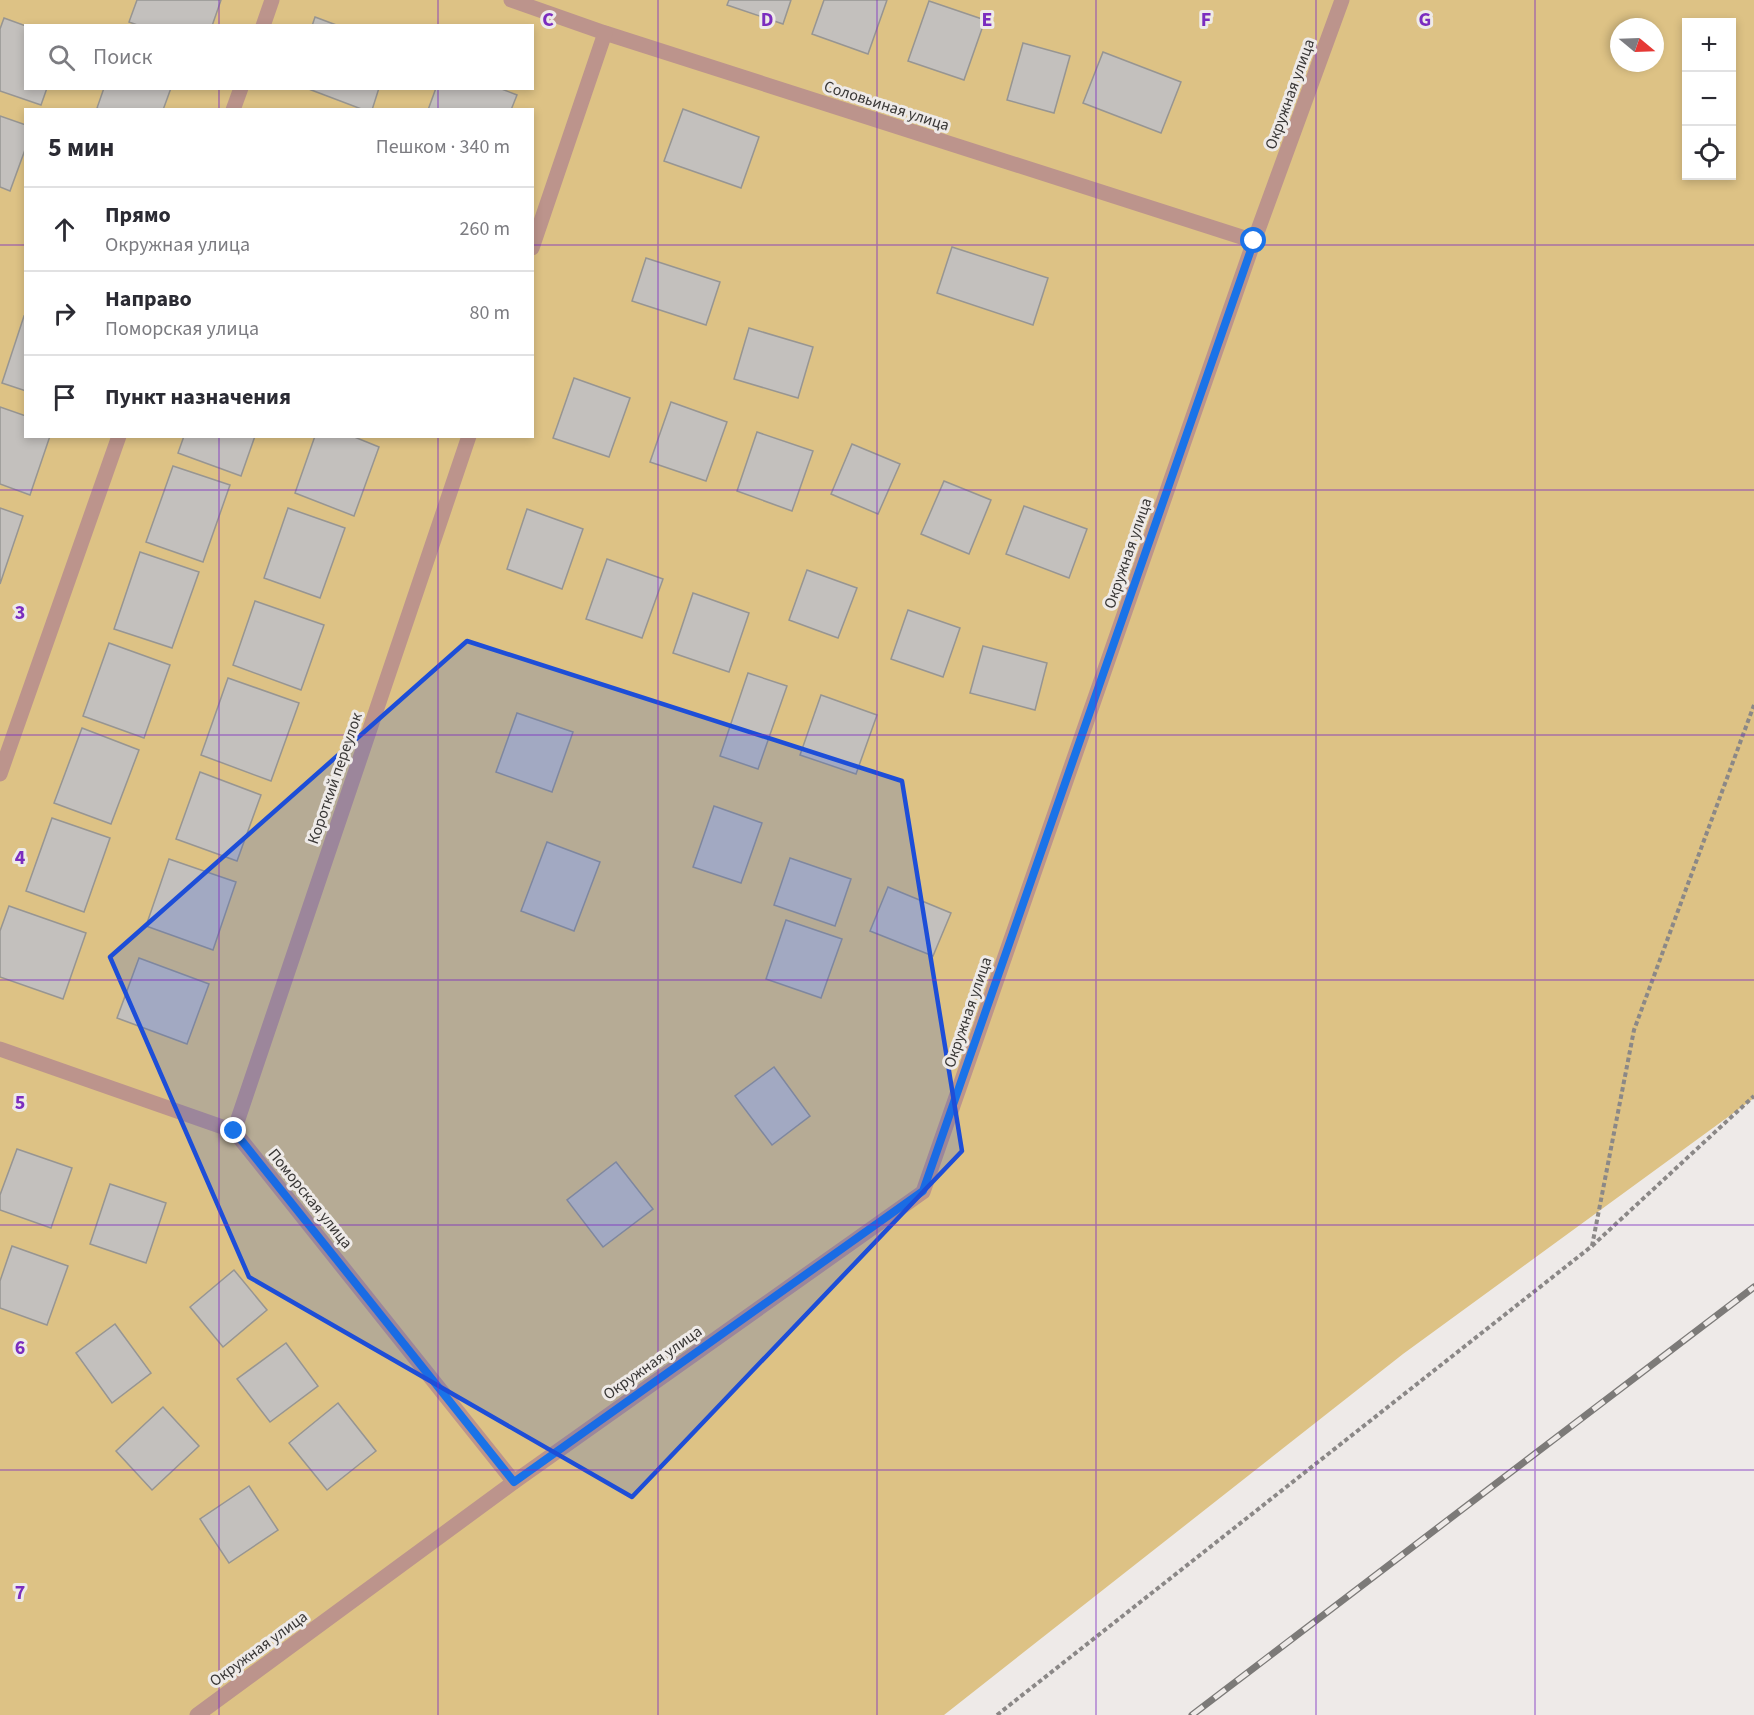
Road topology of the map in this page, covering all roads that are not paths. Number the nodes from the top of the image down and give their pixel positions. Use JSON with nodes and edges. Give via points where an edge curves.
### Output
{"nodes":[{"id":1,"x":272,"y":0,"type":"edge"},
{"id":2,"x":511,"y":0,"type":"edge"},
{"id":3,"x":1342,"y":0,"type":"edge"},
{"id":4,"x":264,"y":24,"type":"edge"},
{"id":5,"x":605,"y":33,"type":"junction"},
{"id":6,"x":240,"y":90,"type":"edge"},
{"id":7,"x":234,"y":108,"type":"edge"},
{"id":8,"x":1254,"y":241,"type":"junction"},
{"id":9,"x":534,"y":242,"type":"edge"},
{"id":10,"x":117,"y":438,"type":"edge"},
{"id":11,"x":468,"y":438,"type":"edge"},
{"id":12,"x":0,"y":774,"type":"edge"},
{"id":13,"x":0,"y":1048,"type":"edge"},
{"id":14,"x":234,"y":1131,"type":"junction"},
{"id":15,"x":514,"y":1482,"type":"junction"},
{"id":16,"x":197,"y":1715,"type":"edge"}],
"edges":[{"from":1,"to":4,"type":"street"},
{"from":2,"to":5,"type":"street","name":"Соловьиная улица"},
{"from":3,"to":8,"type":"street","name":"Окружная улица"},
{"from":5,"to":8,"type":"street","name":"Соловьиная улица"},
{"from":5,"to":9,"type":"street"},
{"from":6,"to":7,"type":"street"},
{"from":8,"to":15,"type":"street","name":"Окружная улица","via":[[923,1191]]},
{"from":10,"to":12,"type":"street"},
{"from":11,"to":14,"type":"street","name":"Короткий переулок"},
{"from":13,"to":14,"type":"street"},
{"from":14,"to":15,"type":"street","name":"Поморская улица"},
{"from":15,"to":16,"type":"street","name":"Окружная улица"}]}
